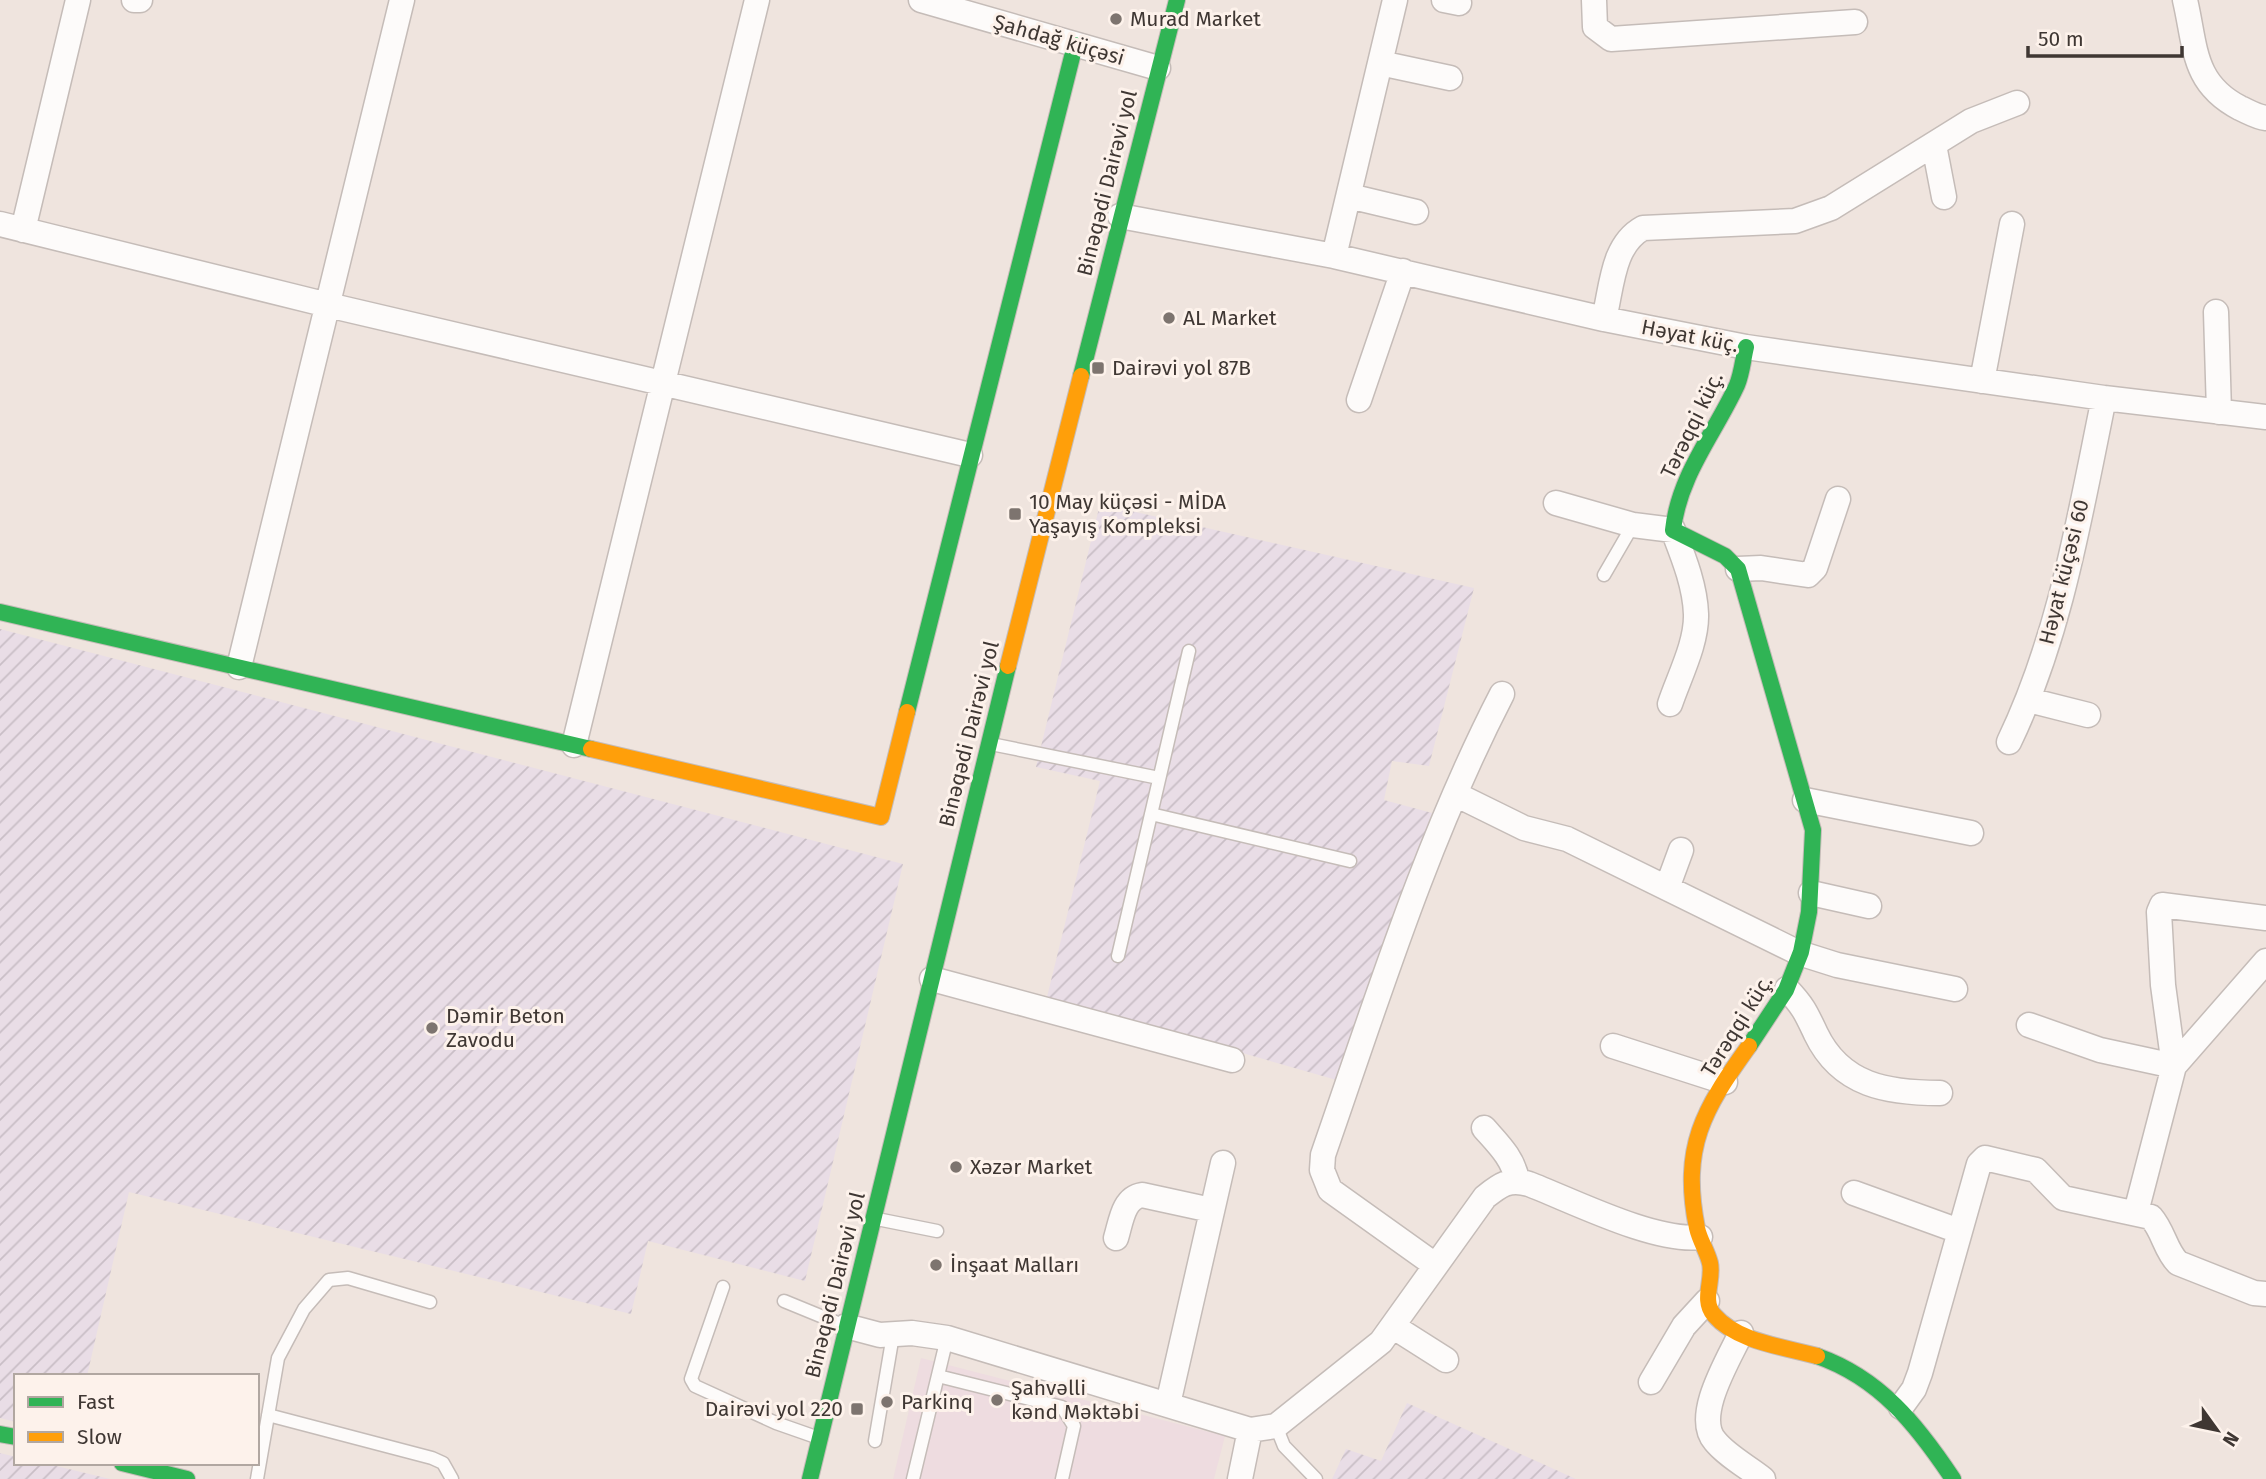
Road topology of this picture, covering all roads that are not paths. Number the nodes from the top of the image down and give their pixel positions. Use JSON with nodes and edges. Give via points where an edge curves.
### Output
{"nodes":[{"id":1,"x":78,"y":0,"type":"edge"},
{"id":2,"x":134,"y":0,"type":"edge"},
{"id":3,"x":140,"y":0,"type":"edge"},
{"id":4,"x":402,"y":0,"type":"edge"},
{"id":5,"x":757,"y":0,"type":"edge"},
{"id":6,"x":921,"y":0,"type":"edge"},
{"id":7,"x":1177,"y":0,"type":"edge"},
{"id":8,"x":1395,"y":0,"type":"edge"},
{"id":9,"x":1594,"y":0,"type":"edge"},
{"id":10,"x":2185,"y":0,"type":"edge"},
{"id":11,"x":1854,"y":22,"type":"dead end"},
{"id":12,"x":1075,"y":44,"type":"junction"},
{"id":13,"x":1380,"y":63,"type":"junction"},
{"id":14,"x":1158,"y":68,"type":"junction"},
{"id":15,"x":1450,"y":78,"type":"dead end"},
{"id":16,"x":2017,"y":103,"type":"dead end"},
{"id":17,"x":2266,"y":118,"type":"edge"},
{"id":18,"x":1934,"y":145,"type":"junction"},
{"id":19,"x":1349,"y":196,"type":"junction"},
{"id":20,"x":1944,"y":198,"type":"dead end"},
{"id":21,"x":1416,"y":212,"type":"dead end"},
{"id":22,"x":1120,"y":216,"type":"junction"},
{"id":23,"x":2012,"y":224,"type":"dead end"},
{"id":24,"x":12,"y":227,"type":"edge"},
{"id":25,"x":1335,"y":256,"type":"junction"},
{"id":26,"x":1403,"y":271,"type":"junction"},
{"id":27,"x":328,"y":305,"type":"junction"},
{"id":28,"x":2216,"y":312,"type":"dead end"},
{"id":29,"x":1604,"y":319,"type":"junction"},
{"id":30,"x":1745,"y":347,"type":"junction"},
{"id":31,"x":1982,"y":381,"type":"junction"},
{"id":32,"x":661,"y":382,"type":"junction"},
{"id":33,"x":2104,"y":398,"type":"junction"},
{"id":34,"x":1359,"y":400,"type":"dead end"},
{"id":35,"x":2219,"y":412,"type":"junction"},
{"id":36,"x":2266,"y":417,"type":"edge"},
{"id":37,"x":970,"y":455,"type":"junction"},
{"id":38,"x":1838,"y":499,"type":"dead end"},
{"id":39,"x":1556,"y":503,"type":"dead end"},
{"id":40,"x":1633,"y":525,"type":"junction"},
{"id":41,"x":1673,"y":530,"type":"junction"},
{"id":42,"x":1738,"y":569,"type":"junction"},
{"id":43,"x":1604,"y":575,"type":"dead end"},
{"id":44,"x":0,"y":612,"type":"edge"},
{"id":45,"x":1189,"y":651,"type":"dead end"},
{"id":46,"x":239,"y":667,"type":"junction"},
{"id":47,"x":1502,"y":694,"type":"dead end"},
{"id":48,"x":2029,"y":700,"type":"junction"},
{"id":49,"x":1670,"y":704,"type":"dead end"},
{"id":50,"x":2088,"y":715,"type":"dead end"},
{"id":51,"x":2009,"y":742,"type":"dead end"},
{"id":52,"x":988,"y":744,"type":"junction"},
{"id":53,"x":574,"y":745,"type":"junction"},
{"id":54,"x":1160,"y":778,"type":"junction"},
{"id":55,"x":1455,"y":794,"type":"junction"},
{"id":56,"x":1805,"y":800,"type":"junction"},
{"id":57,"x":1151,"y":814,"type":"junction"},
{"id":58,"x":1971,"y":833,"type":"dead end"},
{"id":59,"x":1681,"y":850,"type":"dead end"},
{"id":60,"x":1350,"y":861,"type":"dead end"},
{"id":61,"x":1667,"y":888,"type":"junction"},
{"id":62,"x":1811,"y":893,"type":"junction"},
{"id":63,"x":1869,"y":906,"type":"dead end"},
{"id":64,"x":2266,"y":918,"type":"edge"},
{"id":65,"x":1799,"y":953,"type":"junction"},
{"id":66,"x":1118,"y":956,"type":"dead end"},
{"id":67,"x":2266,"y":961,"type":"edge"},
{"id":68,"x":932,"y":979,"type":"junction"},
{"id":69,"x":1787,"y":989,"type":"junction"},
{"id":70,"x":1955,"y":989,"type":"dead end"},
{"id":71,"x":2029,"y":1025,"type":"dead end"},
{"id":72,"x":1613,"y":1046,"type":"dead end"},
{"id":73,"x":1232,"y":1060,"type":"dead end"},
{"id":74,"x":2174,"y":1066,"type":"junction"},
{"id":75,"x":1725,"y":1082,"type":"junction"},
{"id":76,"x":1940,"y":1093,"type":"dead end"},
{"id":77,"x":1484,"y":1128,"type":"dead end"},
{"id":78,"x":1223,"y":1163,"type":"dead end"},
{"id":79,"x":1517,"y":1180,"type":"junction"},
{"id":80,"x":1854,"y":1193,"type":"dead end"},
{"id":81,"x":1212,"y":1210,"type":"junction"},
{"id":82,"x":2136,"y":1212,"type":"junction"},
{"id":83,"x":873,"y":1218,"type":"junction"},
{"id":84,"x":937,"y":1231,"type":"dead end"},
{"id":85,"x":1959,"y":1231,"type":"junction"},
{"id":86,"x":1700,"y":1237,"type":"junction"},
{"id":87,"x":1116,"y":1238,"type":"dead end"},
{"id":88,"x":1435,"y":1265,"type":"junction"},
{"id":89,"x":723,"y":1287,"type":"dead end"},
{"id":90,"x":2266,"y":1294,"type":"edge"},
{"id":91,"x":784,"y":1301,"type":"dead end"},
{"id":92,"x":1707,"y":1301,"type":"junction"},
{"id":93,"x":430,"y":1302,"type":"dead end"},
{"id":94,"x":846,"y":1326,"type":"junction"},
{"id":95,"x":1394,"y":1327,"type":"junction"},
{"id":96,"x":1741,"y":1333,"type":"junction"},
{"id":97,"x":893,"y":1335,"type":"junction"},
{"id":98,"x":947,"y":1338,"type":"junction"},
{"id":99,"x":1446,"y":1360,"type":"dead end"},
{"id":100,"x":938,"y":1376,"type":"junction"},
{"id":101,"x":1651,"y":1382,"type":"dead end"},
{"id":102,"x":1168,"y":1404,"type":"junction"},
{"id":103,"x":1901,"y":1407,"type":"junction"},
{"id":104,"x":268,"y":1415,"type":"junction"},
{"id":105,"x":1276,"y":1426,"type":"junction"},
{"id":106,"x":1251,"y":1430,"type":"junction"},
{"id":107,"x":820,"y":1438,"type":"junction"},
{"id":108,"x":875,"y":1441,"type":"dead end"},
{"id":109,"x":130,"y":1465,"type":"edge"},
{"id":110,"x":187,"y":1479,"type":"edge"},
{"id":111,"x":257,"y":1479,"type":"edge"},
{"id":112,"x":452,"y":1479,"type":"edge"},
{"id":113,"x":810,"y":1479,"type":"edge"},
{"id":114,"x":914,"y":1479,"type":"edge"},
{"id":115,"x":1062,"y":1479,"type":"edge"},
{"id":116,"x":1240,"y":1479,"type":"edge"},
{"id":117,"x":1316,"y":1479,"type":"edge"},
{"id":118,"x":1763,"y":1479,"type":"edge"},
{"id":119,"x":1953,"y":1479,"type":"edge"}],
"edges":[{"from":1,"to":24,"type":"street"},
{"from":2,"to":3,"type":"street"},
{"from":4,"to":27,"type":"street"},
{"from":5,"to":32,"type":"street"},
{"from":6,"to":12,"type":"street","name":"Şahdağ küçəsi"},
{"from":7,"to":14,"type":"street","name":"Binəqədi Dairəvi yol"},
{"from":8,"to":13,"type":"street"},
{"from":9,"to":11,"type":"street","via":[[1595,27],[1611,39]]},
{"from":10,"to":17,"type":"street","via":[[2207,84],[2231,103]]},
{"from":12,"to":14,"type":"street","name":"Şahdağ küçəsi"},
{"from":12,"to":37,"type":"street"},
{"from":13,"to":15,"type":"street"},
{"from":13,"to":19,"type":"street"},
{"from":14,"to":22,"type":"street","name":"Binəqədi Dairəvi yol"},
{"from":16,"to":18,"type":"street","via":[[1971,121]]},
{"from":18,"to":20,"type":"street"},
{"from":18,"to":29,"type":"street","via":[[1830,208],[1795,221],[1643,228],[1629,236],[1620,249]]},
{"from":19,"to":21,"type":"street"},
{"from":19,"to":25,"type":"street"},
{"from":22,"to":25,"type":"street","name":"Həyat küç."},
{"from":22,"to":52,"type":"street","name":"Binəqədi Dairəvi yol"},
{"from":23,"to":31,"type":"street"},
{"from":24,"to":27,"type":"street"},
{"from":25,"to":26,"type":"street","name":"Həyat küç."},
{"from":26,"to":29,"type":"street","name":"Həyat küç."},
{"from":26,"to":34,"type":"street"},
{"from":27,"to":32,"type":"street"},
{"from":27,"to":46,"type":"street"},
{"from":28,"to":35,"type":"street"},
{"from":29,"to":30,"type":"street","name":"Həyat küç."},
{"from":30,"to":31,"type":"street","name":"Həyat küç."},
{"from":30,"to":41,"type":"street","name":"Tərəqqi küç.","via":[[1738,383],[1688,476]]},
{"from":31,"to":33,"type":"street","name":"Həyat küç."},
{"from":32,"to":37,"type":"street"},
{"from":32,"to":53,"type":"street"},
{"from":33,"to":35,"type":"street","name":"Həyat küç."},
{"from":33,"to":48,"type":"street","name":"Həyat küçəsi 60","via":[[2068,566]]},
{"from":35,"to":36,"type":"street","name":"Həyat küç."},
{"from":37,"to":53,"type":"street","via":[[881,817]]},
{"from":38,"to":42,"type":"street","via":[[1815,568],[1808,575]]},
{"from":39,"to":40,"type":"street"},
{"from":40,"to":41,"type":"street"},
{"from":40,"to":43,"type":"lane"},
{"from":41,"to":42,"type":"street","via":[[1725,556]]},
{"from":41,"to":49,"type":"street","via":[[1685,560],[1696,616]]},
{"from":42,"to":56,"type":"street","name":"Tərəqqi küç."},
{"from":44,"to":46,"type":"street"},
{"from":45,"to":54,"type":"lane"},
{"from":46,"to":53,"type":"street"},
{"from":47,"to":55,"type":"street"},
{"from":48,"to":50,"type":"street"},
{"from":48,"to":51,"type":"street","name":"Həyat küçəsi 60"},
{"from":52,"to":54,"type":"lane"},
{"from":52,"to":68,"type":"street","name":"Binəqədi Dairəvi yol"},
{"from":54,"to":57,"type":"lane"},
{"from":55,"to":61,"type":"street","via":[[1524,828],[1567,839]]},
{"from":55,"to":88,"type":"street","via":[[1404,922],[1323,1155],[1322,1170],[1330,1190]]},
{"from":56,"to":58,"type":"street"},
{"from":56,"to":62,"type":"street","name":"Tərəqqi küç.","via":[[1813,830]]},
{"from":57,"to":60,"type":"lane"},
{"from":57,"to":66,"type":"lane"},
{"from":59,"to":61,"type":"street"},
{"from":61,"to":65,"type":"street"},
{"from":62,"to":63,"type":"street"},
{"from":62,"to":65,"type":"street","name":"Tərəqqi küç."},
{"from":64,"to":74,"type":"street","via":[[2162,905],[2163,985]]},
{"from":65,"to":69,"type":"street","name":"Tərəqqi küç."},
{"from":65,"to":70,"type":"street"},
{"from":67,"to":74,"type":"street"},
{"from":68,"to":73,"type":"street"},
{"from":68,"to":83,"type":"street","name":"Binəqədi Dairəvi yol"},
{"from":69,"to":75,"type":"street","name":"Tərəqqi küç."},
{"from":69,"to":76,"type":"street","via":[[1807,1009],[1833,1062],[1857,1082],[1899,1093]]},
{"from":71,"to":74,"type":"street","via":[[2100,1050]]},
{"from":72,"to":75,"type":"street"},
{"from":74,"to":82,"type":"street"},
{"from":75,"to":86,"type":"street","name":"Tərəqqi küç.","via":[[1693,1148]]},
{"from":77,"to":79,"type":"street","via":[[1508,1155]]},
{"from":78,"to":81,"type":"street"},
{"from":79,"to":86,"type":"street","via":[[1660,1234]]},
{"from":79,"to":88,"type":"street","via":[[1485,1197]]},
{"from":80,"to":85,"type":"street"},
{"from":81,"to":87,"type":"street","via":[[1133,1197]]},
{"from":81,"to":102,"type":"street"},
{"from":82,"to":85,"type":"street","via":[[2063,1198],[2036,1170],[1985,1158],[1979,1164]]},
{"from":82,"to":90,"type":"street","via":[[2151,1217],[2160,1227],[2170,1255],[2178,1263]]},
{"from":83,"to":84,"type":"lane"},
{"from":83,"to":94,"type":"street","name":"Binəqədi Dairəvi yol"},
{"from":85,"to":103,"type":"street","via":[[1920,1373]]},
{"from":86,"to":92,"type":"street","name":"Tərəqqi küç.","via":[[1711,1270]]},
{"from":88,"to":95,"type":"street"},
{"from":89,"to":107,"type":"lane","via":[[691,1379],[695,1386]]},
{"from":91,"to":94,"type":"lane"},
{"from":92,"to":96,"type":"street","via":[[1714,1315]]},
{"from":92,"to":101,"type":"street","via":[[1684,1326]]},
{"from":93,"to":104,"type":"lane","via":[[348,1278],[330,1280],[304,1309],[278,1358]]},
{"from":94,"to":97,"type":"street"},
{"from":94,"to":107,"type":"street","name":"Binəqədi Dairəvi yol"},
{"from":95,"to":99,"type":"street"},
{"from":95,"to":105,"type":"street"},
{"from":96,"to":103,"type":"street","via":[[1849,1368]]},
{"from":96,"to":118,"type":"street","via":[[1708,1407],[1707,1421],[1715,1442]]},
{"from":97,"to":98,"type":"street"},
{"from":97,"to":108,"type":"lane"},
{"from":98,"to":100,"type":"lane"},
{"from":98,"to":102,"type":"street"},
{"from":100,"to":114,"type":"lane"},
{"from":100,"to":115,"type":"lane","via":[[1062,1408],[1074,1426]]},
{"from":102,"to":106,"type":"street"},
{"from":103,"to":119,"type":"street"},
{"from":104,"to":111,"type":"lane"},
{"from":104,"to":112,"type":"lane","via":[[432,1458],[443,1463]]},
{"from":105,"to":106,"type":"street"},
{"from":105,"to":117,"type":"lane","via":[[1284,1446]]},
{"from":106,"to":116,"type":"street"},
{"from":107,"to":113,"type":"street","name":"Binəqədi Dairəvi yol"},
{"from":109,"to":110,"type":"street"}]}
